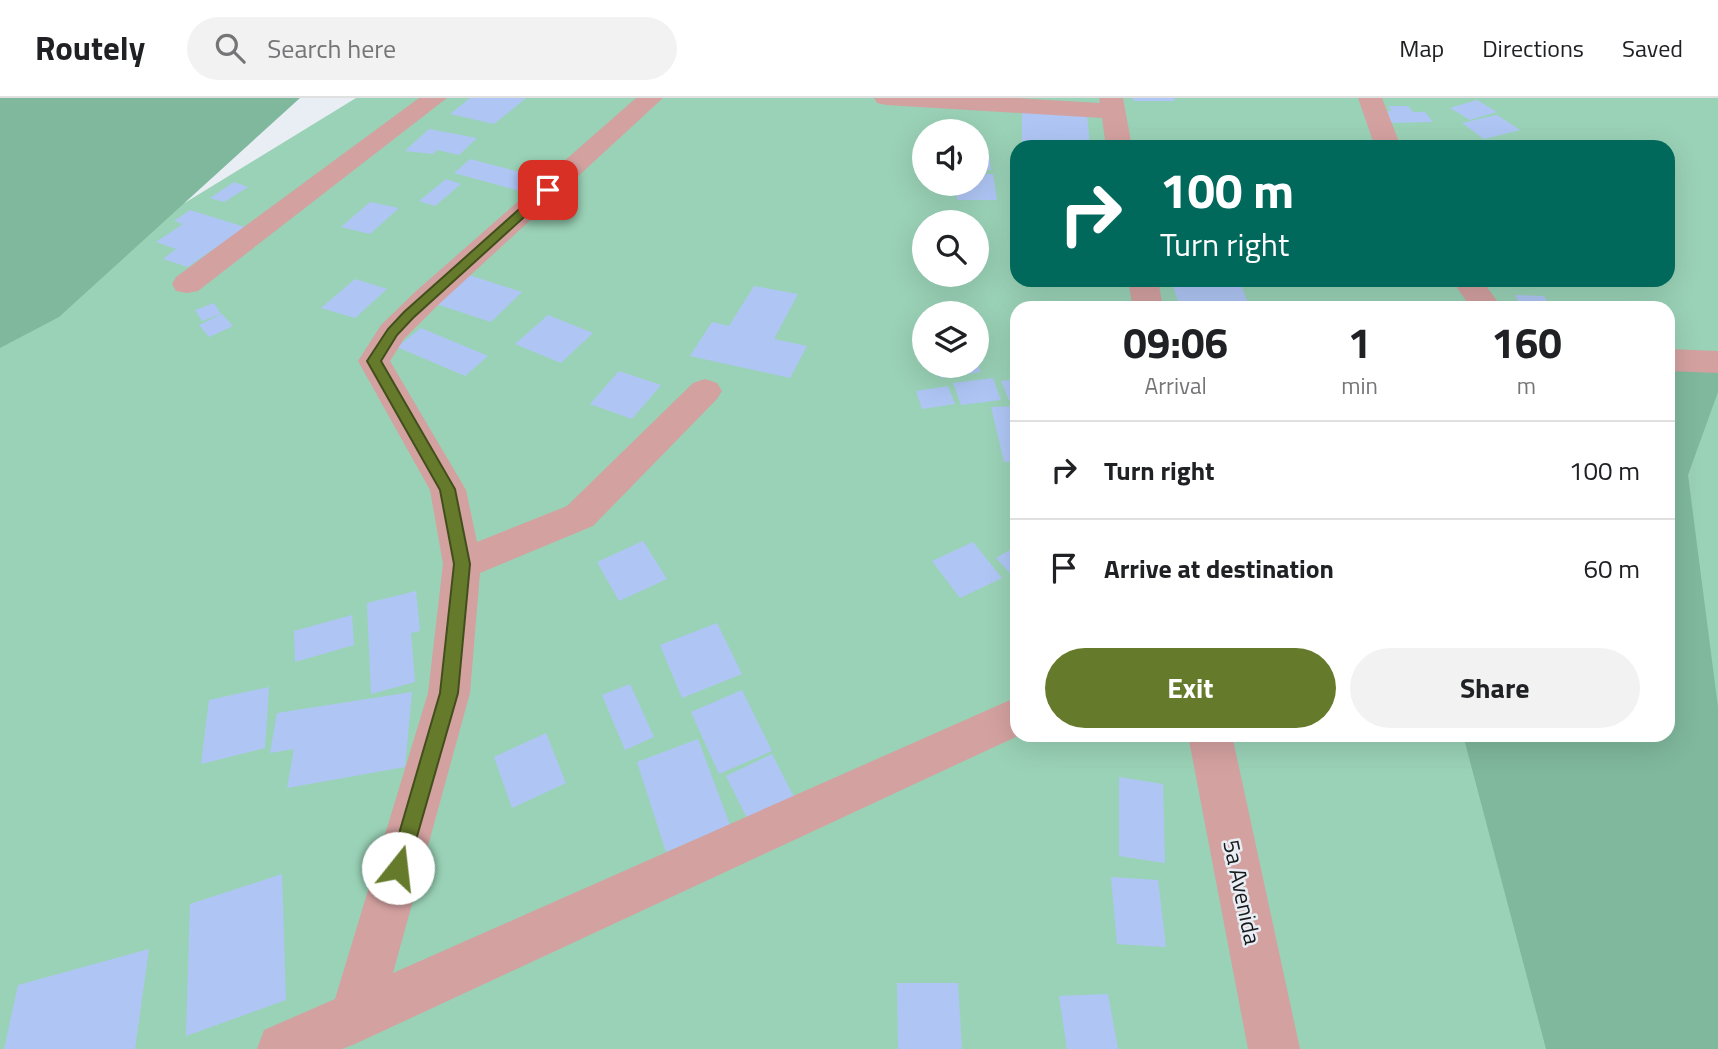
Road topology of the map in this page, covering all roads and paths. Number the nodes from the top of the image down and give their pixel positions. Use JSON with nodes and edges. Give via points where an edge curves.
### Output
{"nodes":[{"id":1,"x":435,"y":98,"type":"edge"},
{"id":2,"x":651,"y":98,"type":"edge"},
{"id":3,"x":886,"y":98,"type":"edge"},
{"id":4,"x":1370,"y":98,"type":"edge"},
{"id":5,"x":1111,"y":104,"type":"edge"},
{"id":6,"x":1118,"y":140,"type":"edge"},
{"id":7,"x":1385,"y":140,"type":"edge"},
{"id":8,"x":187,"y":284,"type":"dead end"},
{"id":9,"x":1675,"y":360,"type":"edge"},
{"id":10,"x":1718,"y":362,"type":"edge"},
{"id":11,"x":705,"y":391,"type":"dead end"},
{"id":12,"x":462,"y":564,"type":"junction"},
{"id":13,"x":1010,"y":719,"type":"edge"},
{"id":14,"x":1211,"y":742,"type":"edge"},
{"id":15,"x":355,"y":1018,"type":"junction"},
{"id":16,"x":284,"y":1049,"type":"edge"},
{"id":17,"x":1274,"y":1049,"type":"edge"}],
"edges":[{"from":1,"to":8,"type":"street"},
{"from":2,"to":12,"type":"street","via":[[426,299],[393,332],[374,361],[448,489]]},
{"from":3,"to":5,"type":"street"},
{"from":4,"to":7,"type":"street"},
{"from":5,"to":6,"type":"street"},
{"from":9,"to":10,"type":"street"},
{"from":11,"to":12,"type":"street","via":[[580,516]]},
{"from":12,"to":15,"type":"street","via":[[449,693]]},
{"from":13,"to":15,"type":"street"},
{"from":14,"to":17,"type":"street","name":"5a Avenida"},
{"from":15,"to":16,"type":"street"}]}
